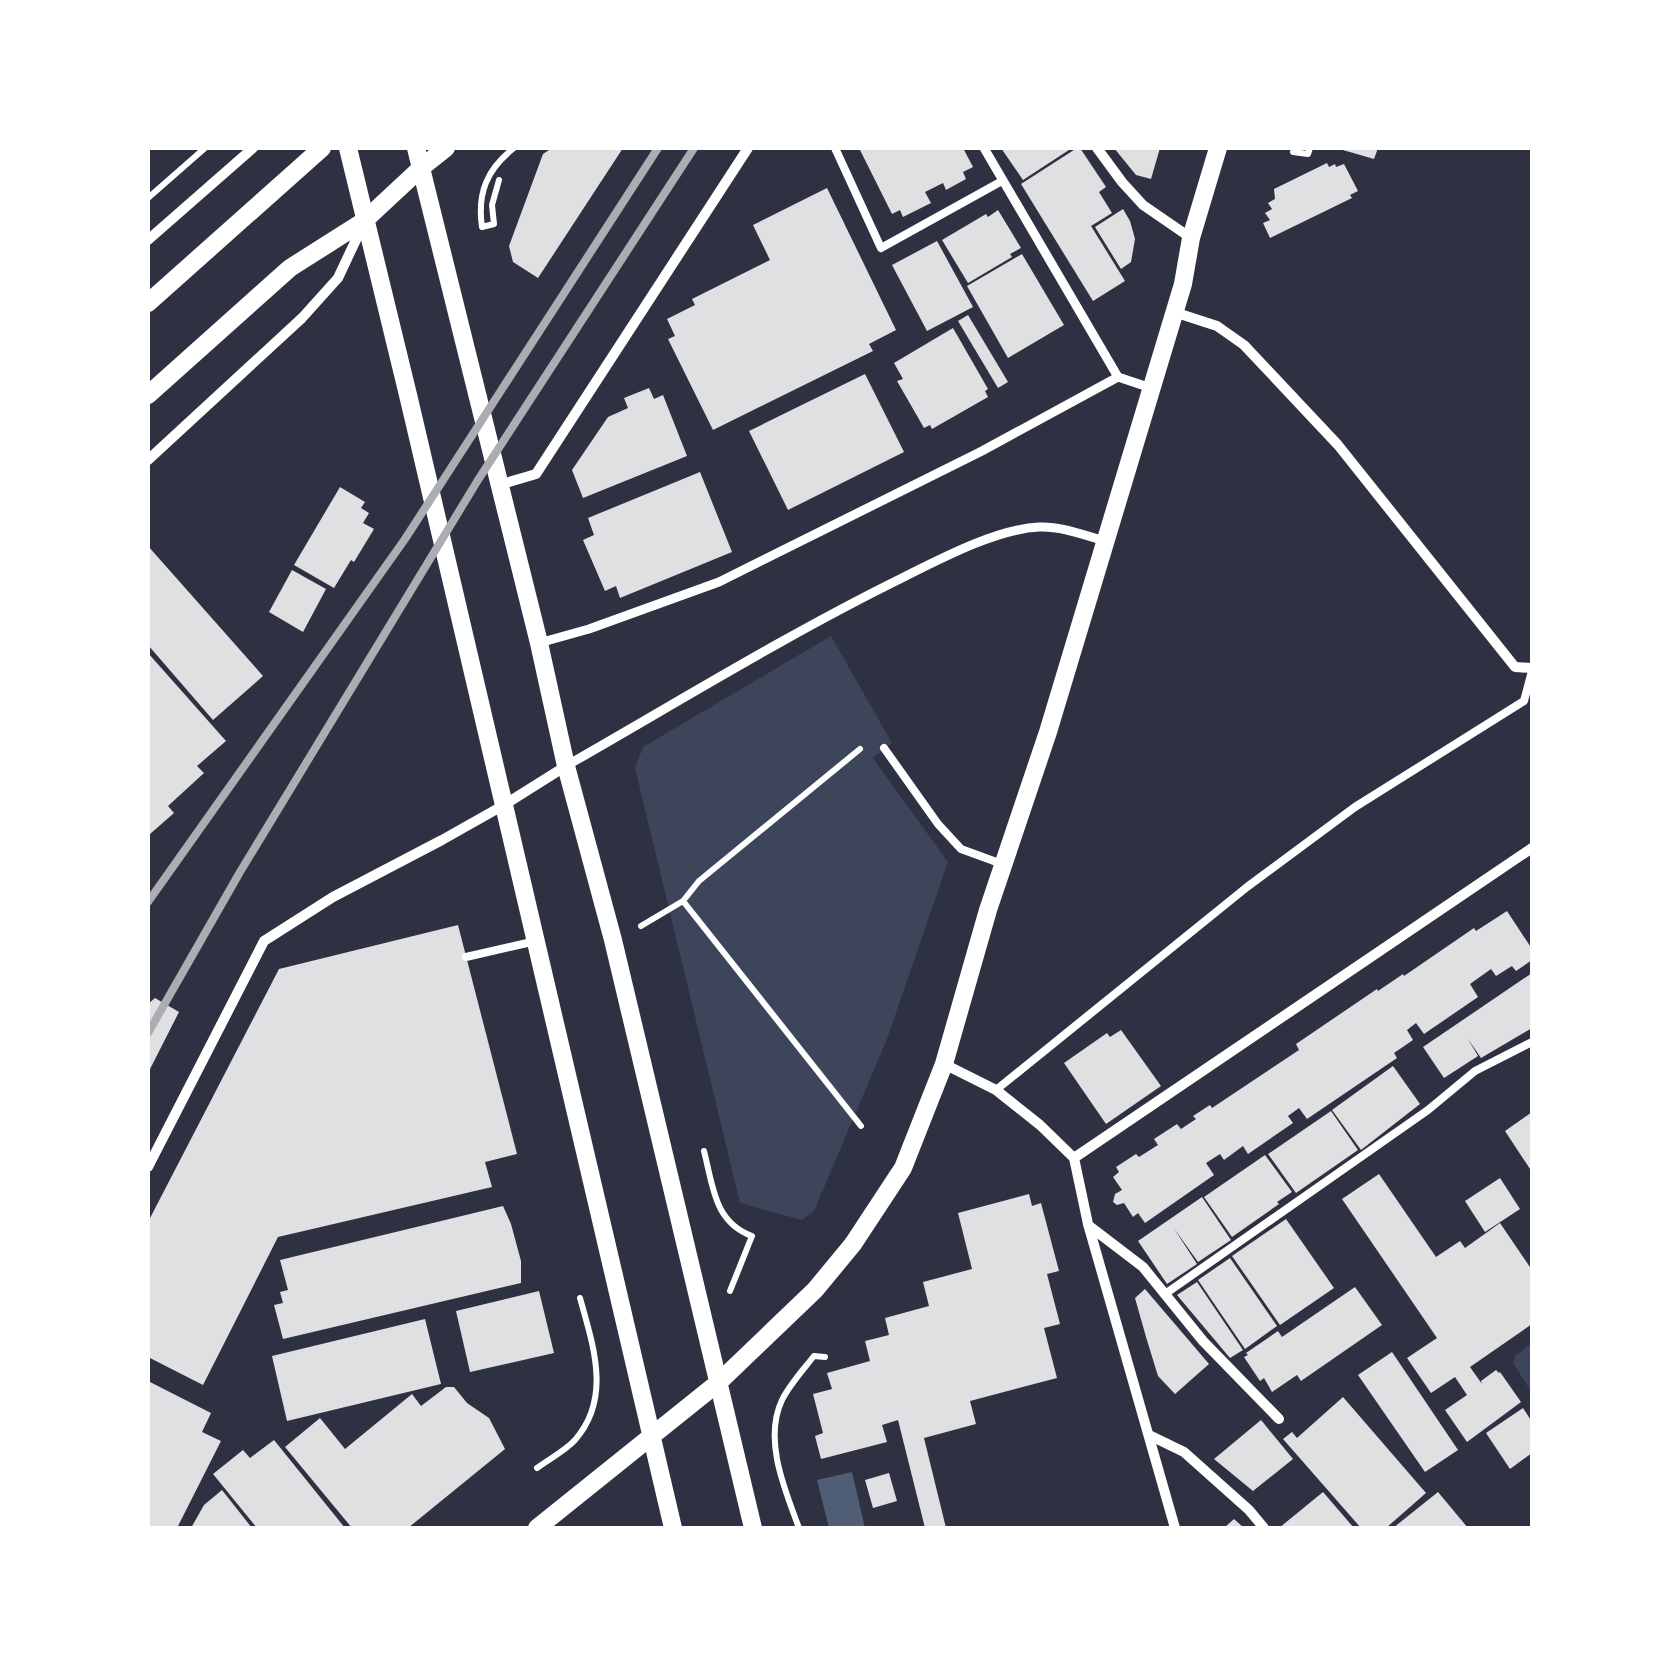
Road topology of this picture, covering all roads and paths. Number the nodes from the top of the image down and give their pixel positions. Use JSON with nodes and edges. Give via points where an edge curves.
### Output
{"nodes":[{"id":1,"x":205,"y":148,"type":"edge"},
{"id":2,"x":253,"y":148,"type":"edge"},
{"id":3,"x":322,"y":148,"type":"edge"},
{"id":4,"x":348,"y":148,"type":"edge"},
{"id":5,"x":416,"y":148,"type":"edge"},
{"id":6,"x":446,"y":148,"type":"edge"},
{"id":7,"x":514,"y":148,"type":"edge"},
{"id":8,"x":748,"y":148,"type":"edge"},
{"id":9,"x":835,"y":148,"type":"edge"},
{"id":10,"x":984,"y":148,"type":"edge"},
{"id":11,"x":1098,"y":148,"type":"edge"},
{"id":12,"x":1218,"y":148,"type":"edge"},
{"id":13,"x":1294,"y":148,"type":"edge"},
{"id":14,"x":1310,"y":148,"type":"edge"},
{"id":15,"x":422,"y":167,"type":"junction"},
{"id":16,"x":499,"y":180,"type":"dead end"},
{"id":17,"x":1002,"y":182,"type":"junction"},
{"id":18,"x":148,"y":198,"type":"edge"},
{"id":19,"x":364,"y":221,"type":"junction"},
{"id":20,"x":1191,"y":238,"type":"junction"},
{"id":21,"x":148,"y":240,"type":"edge"},
{"id":22,"x":148,"y":304,"type":"edge"},
{"id":23,"x":1174,"y":312,"type":"junction"},
{"id":24,"x":1118,"y":377,"type":"junction"},
{"id":25,"x":1151,"y":388,"type":"junction"},
{"id":26,"x":148,"y":395,"type":"edge"},
{"id":27,"x":148,"y":460,"type":"edge"},
{"id":28,"x":499,"y":485,"type":"junction"},
{"id":29,"x":1105,"y":541,"type":"junction"},
{"id":30,"x":540,"y":642,"type":"junction"},
{"id":31,"x":1532,"y":669,"type":"edge"},
{"id":32,"x":884,"y":748,"type":"joint"},
{"id":33,"x":566,"y":766,"type":"junction"},
{"id":34,"x":504,"y":805,"type":"junction"},
{"id":35,"x":1532,"y":848,"type":"edge"},
{"id":36,"x":1004,"y":865,"type":"junction"},
{"id":37,"x":683,"y":901,"type":"junction"},
{"id":38,"x":613,"y":940,"type":"junction"},
{"id":39,"x":536,"y":941,"type":"junction"},
{"id":40,"x":466,"y":958,"type":"dead end"},
{"id":41,"x":1532,"y":1042,"type":"edge"},
{"id":42,"x":944,"y":1064,"type":"junction"},
{"id":43,"x":996,"y":1090,"type":"junction"},
{"id":44,"x":861,"y":1126,"type":"dead end"},
{"id":45,"x":704,"y":1151,"type":"dead end"},
{"id":46,"x":1074,"y":1158,"type":"junction"},
{"id":47,"x":148,"y":1167,"type":"edge"},
{"id":48,"x":1088,"y":1224,"type":"junction"},
{"id":49,"x":747,"y":1234,"type":"dead end"},
{"id":50,"x":1165,"y":1294,"type":"junction"},
{"id":51,"x":580,"y":1298,"type":"dead end"},
{"id":52,"x":825,"y":1356,"type":"dead end"},
{"id":53,"x":719,"y":1382,"type":"junction"},
{"id":54,"x":1279,"y":1419,"type":"dead end"},
{"id":55,"x":1149,"y":1436,"type":"junction"},
{"id":56,"x":652,"y":1438,"type":"junction"},
{"id":57,"x":537,"y":1468,"type":"dead end"},
{"id":58,"x":537,"y":1528,"type":"edge"},
{"id":59,"x":674,"y":1528,"type":"edge"},
{"id":60,"x":752,"y":1528,"type":"edge"},
{"id":61,"x":800,"y":1528,"type":"edge"},
{"id":62,"x":1175,"y":1528,"type":"edge"},
{"id":63,"x":1264,"y":1528,"type":"edge"}],
"edges":[{"from":1,"to":18,"type":"path"},
{"from":2,"to":21,"type":"street"},
{"from":3,"to":22,"type":"street"},
{"from":4,"to":19,"type":"street"},
{"from":5,"to":15,"type":"street"},
{"from":6,"to":15,"type":"street"},
{"from":7,"to":16,"type":"path","via":[[484,181],[482,227],[494,224]]},
{"from":8,"to":28,"type":"street","via":[[536,474]]},
{"from":9,"to":17,"type":"lane","via":[[881,248]]},
{"from":10,"to":17,"type":"street"},
{"from":11,"to":20,"type":"street","via":[[1143,205]]},
{"from":12,"to":20,"type":"street"},
{"from":13,"to":14,"type":"path","via":[[1305,155]]},
{"from":15,"to":19,"type":"street"},
{"from":15,"to":28,"type":"street"},
{"from":17,"to":24,"type":"street"},
{"from":19,"to":26,"type":"street","via":[[290,268]]},
{"from":19,"to":27,"type":"street","via":[[338,278],[302,318]]},
{"from":19,"to":34,"type":"street"},
{"from":20,"to":23,"type":"street"},
{"from":23,"to":25,"type":"street"},
{"from":23,"to":31,"type":"street","via":[[1217,326],[1244,345],[1338,445],[1515,667]]},
{"from":24,"to":25,"type":"street"},
{"from":24,"to":30,"type":"street","via":[[719,582]]},
{"from":25,"to":29,"type":"street"},
{"from":28,"to":30,"type":"street"},
{"from":29,"to":33,"type":"street","via":[[1040,526],[952,553],[848,604]]},
{"from":29,"to":36,"type":"street"},
{"from":30,"to":33,"type":"street"},
{"from":31,"to":43,"type":"lane","via":[[1524,701],[1355,807]]},
{"from":32,"to":36,"type":"lane","via":[[961,850]]},
{"from":32,"to":37,"type":"path","via":[[876,736]]},
{"from":33,"to":34,"type":"street"},
{"from":33,"to":38,"type":"street"},
{"from":34,"to":39,"type":"street"},
{"from":34,"to":47,"type":"street","via":[[264,941]]},
{"from":35,"to":46,"type":"street"},
{"from":36,"to":42,"type":"street"},
{"from":37,"to":38,"type":"path"},
{"from":37,"to":44,"type":"path"},
{"from":38,"to":53,"type":"street"},
{"from":39,"to":40,"type":"lane"},
{"from":39,"to":56,"type":"street"},
{"from":41,"to":50,"type":"lane","via":[[1475,1072]]},
{"from":42,"to":43,"type":"street"},
{"from":42,"to":53,"type":"street","via":[[902,1168],[853,1244],[816,1290]]},
{"from":43,"to":46,"type":"street"},
{"from":45,"to":49,"type":"path","via":[[718,1204],[734,1228]]},
{"from":46,"to":48,"type":"street"},
{"from":48,"to":50,"type":"street"},
{"from":48,"to":55,"type":"street"},
{"from":50,"to":54,"type":"street"},
{"from":51,"to":57,"type":"path","via":[[598,1387],[574,1440]]},
{"from":52,"to":61,"type":"path","via":[[814,1356],[790,1386],[776,1420],[776,1455]]},
{"from":53,"to":56,"type":"street"},
{"from":53,"to":60,"type":"street"},
{"from":55,"to":62,"type":"street"},
{"from":55,"to":63,"type":"street","via":[[1184,1452]]},
{"from":56,"to":58,"type":"street"},
{"from":56,"to":59,"type":"street"}]}
